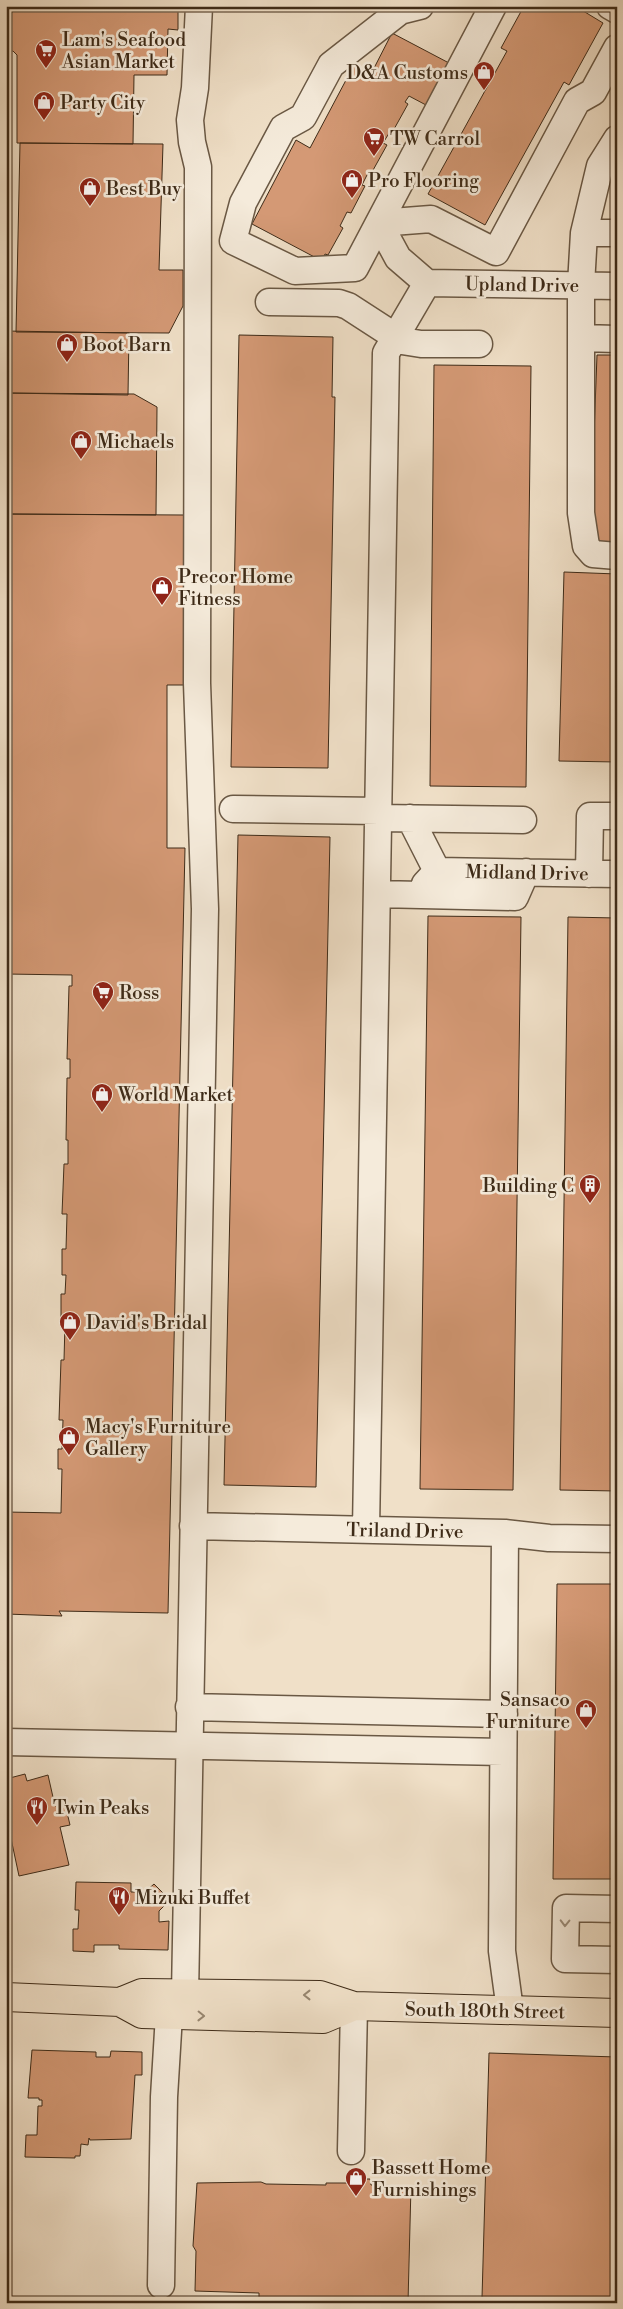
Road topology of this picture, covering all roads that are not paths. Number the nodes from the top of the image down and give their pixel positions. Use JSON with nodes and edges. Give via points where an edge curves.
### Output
{"nodes":[{"id":1,"x":199,"y":6,"type":"edge"},
{"id":2,"x":420,"y":6,"type":"edge"},
{"id":3,"x":493,"y":6,"type":"edge"},
{"id":4,"x":610,"y":6,"type":"edge"},
{"id":5,"x":617,"y":10,"type":"edge"},
{"id":6,"x":617,"y":48,"type":"edge"},
{"id":7,"x":617,"y":139,"type":"edge"},
{"id":8,"x":379,"y":223,"type":"junction"},
{"id":9,"x":584,"y":233,"type":"junction"},
{"id":10,"x":617,"y":233,"type":"edge"},
{"id":11,"x":427,"y":283,"type":"junction"},
{"id":12,"x":581,"y":285,"type":"junction"},
{"id":13,"x":617,"y":286,"type":"edge"},
{"id":14,"x":269,"y":302,"type":"dead end"},
{"id":15,"x":396,"y":338,"type":"junction"},
{"id":16,"x":581,"y":338,"type":"junction"},
{"id":17,"x":617,"y":339,"type":"edge"},
{"id":18,"x":479,"y":344,"type":"dead end"},
{"id":19,"x":617,"y":556,"type":"edge"},
{"id":20,"x":233,"y":809,"type":"dead end"},
{"id":21,"x":379,"y":814,"type":"junction"},
{"id":22,"x":617,"y":816,"type":"edge"},
{"id":23,"x":410,"y":818,"type":"junction"},
{"id":24,"x":524,"y":820,"type":"dead end"},
{"id":25,"x":437,"y":871,"type":"junction"},
{"id":26,"x":526,"y":872,"type":"junction"},
{"id":27,"x":589,"y":874,"type":"junction"},
{"id":28,"x":617,"y":874,"type":"edge"},
{"id":29,"x":377,"y":894,"type":"junction"},
{"id":30,"x":415,"y":895,"type":"junction"},
{"id":31,"x":193,"y":1526,"type":"junction"},
{"id":32,"x":366,"y":1530,"type":"junction"},
{"id":33,"x":505,"y":1533,"type":"junction"},
{"id":34,"x":617,"y":1539,"type":"edge"},
{"id":35,"x":189,"y":1707,"type":"junction"},
{"id":36,"x":504,"y":1714,"type":"junction"},
{"id":37,"x":6,"y":1742,"type":"edge"},
{"id":38,"x":188,"y":1746,"type":"junction"},
{"id":39,"x":504,"y":1752,"type":"junction"},
{"id":40,"x":617,"y":1908,"type":"edge"},
{"id":41,"x":617,"y":1960,"type":"edge"},
{"id":42,"x":6,"y":1997,"type":"edge"},
{"id":43,"x":177,"y":2005,"type":"junction"},
{"id":44,"x":354,"y":2006,"type":"junction"},
{"id":45,"x":510,"y":2010,"type":"junction"},
{"id":46,"x":617,"y":2013,"type":"edge"},
{"id":47,"x":351,"y":2151,"type":"dead end"},
{"id":48,"x":161,"y":2285,"type":"dead end"}],
"edges":[{"from":1,"to":31,"type":"street","via":[[190,120],[198,167],[197,683],[205,909]]},
{"from":2,"to":8,"type":"street","via":[[400,12],[331,65],[303,117],[283,128],[243,203],[233,241],[295,271],[355,268]]},
{"from":3,"to":8,"type":"street"},
{"from":4,"to":5,"type":"street"},
{"from":6,"to":8,"type":"street","via":[[593,92],[577,101],[496,252],[431,219]]},
{"from":7,"to":9,"type":"street","via":[[600,166]]},
{"from":8,"to":11,"type":"street","via":[[398,258]]},
{"from":9,"to":10,"type":"street"},
{"from":9,"to":12,"type":"street"},
{"from":11,"to":12,"type":"street","name":"Upland Drive"},
{"from":11,"to":15,"type":"street"},
{"from":12,"to":13,"type":"street","name":"Upland Drive"},
{"from":12,"to":16,"type":"street"},
{"from":14,"to":15,"type":"street","via":[[339,303]]},
{"from":15,"to":18,"type":"street","via":[[421,344]]},
{"from":15,"to":21,"type":"street","via":[[386,353]]},
{"from":16,"to":17,"type":"street"},
{"from":16,"to":19,"type":"street","via":[[581,513],[586,546],[593,554]]},
{"from":20,"to":21,"type":"street"},
{"from":21,"to":23,"type":"street"},
{"from":21,"to":29,"type":"street"},
{"from":22,"to":27,"type":"street","via":[[590,816]]},
{"from":23,"to":24,"type":"street"},
{"from":23,"to":25,"type":"street"},
{"from":25,"to":26,"type":"street","name":"Midland Drive"},
{"from":25,"to":30,"type":"street"},
{"from":26,"to":27,"type":"street","name":"Midland Drive"},
{"from":26,"to":30,"type":"street","via":[[515,897]]},
{"from":27,"to":28,"type":"street","name":"Midland Drive"},
{"from":29,"to":30,"type":"street"},
{"from":29,"to":32,"type":"street"},
{"from":31,"to":32,"type":"street","name":"Triland Drive"},
{"from":31,"to":35,"type":"street"},
{"from":32,"to":33,"type":"street","name":"Triland Drive"},
{"from":33,"to":34,"type":"street","name":"Triland Drive","via":[[549,1538]]},
{"from":33,"to":36,"type":"street"},
{"from":35,"to":36,"type":"street"},
{"from":35,"to":38,"type":"street"},
{"from":36,"to":39,"type":"street"},
{"from":37,"to":38,"type":"street"},
{"from":38,"to":39,"type":"street"},
{"from":38,"to":43,"type":"street"},
{"from":39,"to":45,"type":"street","via":[[502,1951]]},
{"from":40,"to":41,"type":"street","one_way":true,"via":[[566,1908],[565,1960]]},
{"from":42,"to":43,"type":"main road","name":"South 180th Street","via":[[120,2002],[142,2014]]},
{"from":43,"to":44,"type":"main road","name":"South 180th Street","via":[[320,1995]]},
{"from":43,"to":48,"type":"street","via":[[164,2106]]},
{"from":44,"to":45,"type":"main road","name":"South 180th Street"},
{"from":44,"to":47,"type":"street"},
{"from":45,"to":46,"type":"main road","name":"South 180th Street"}]}
